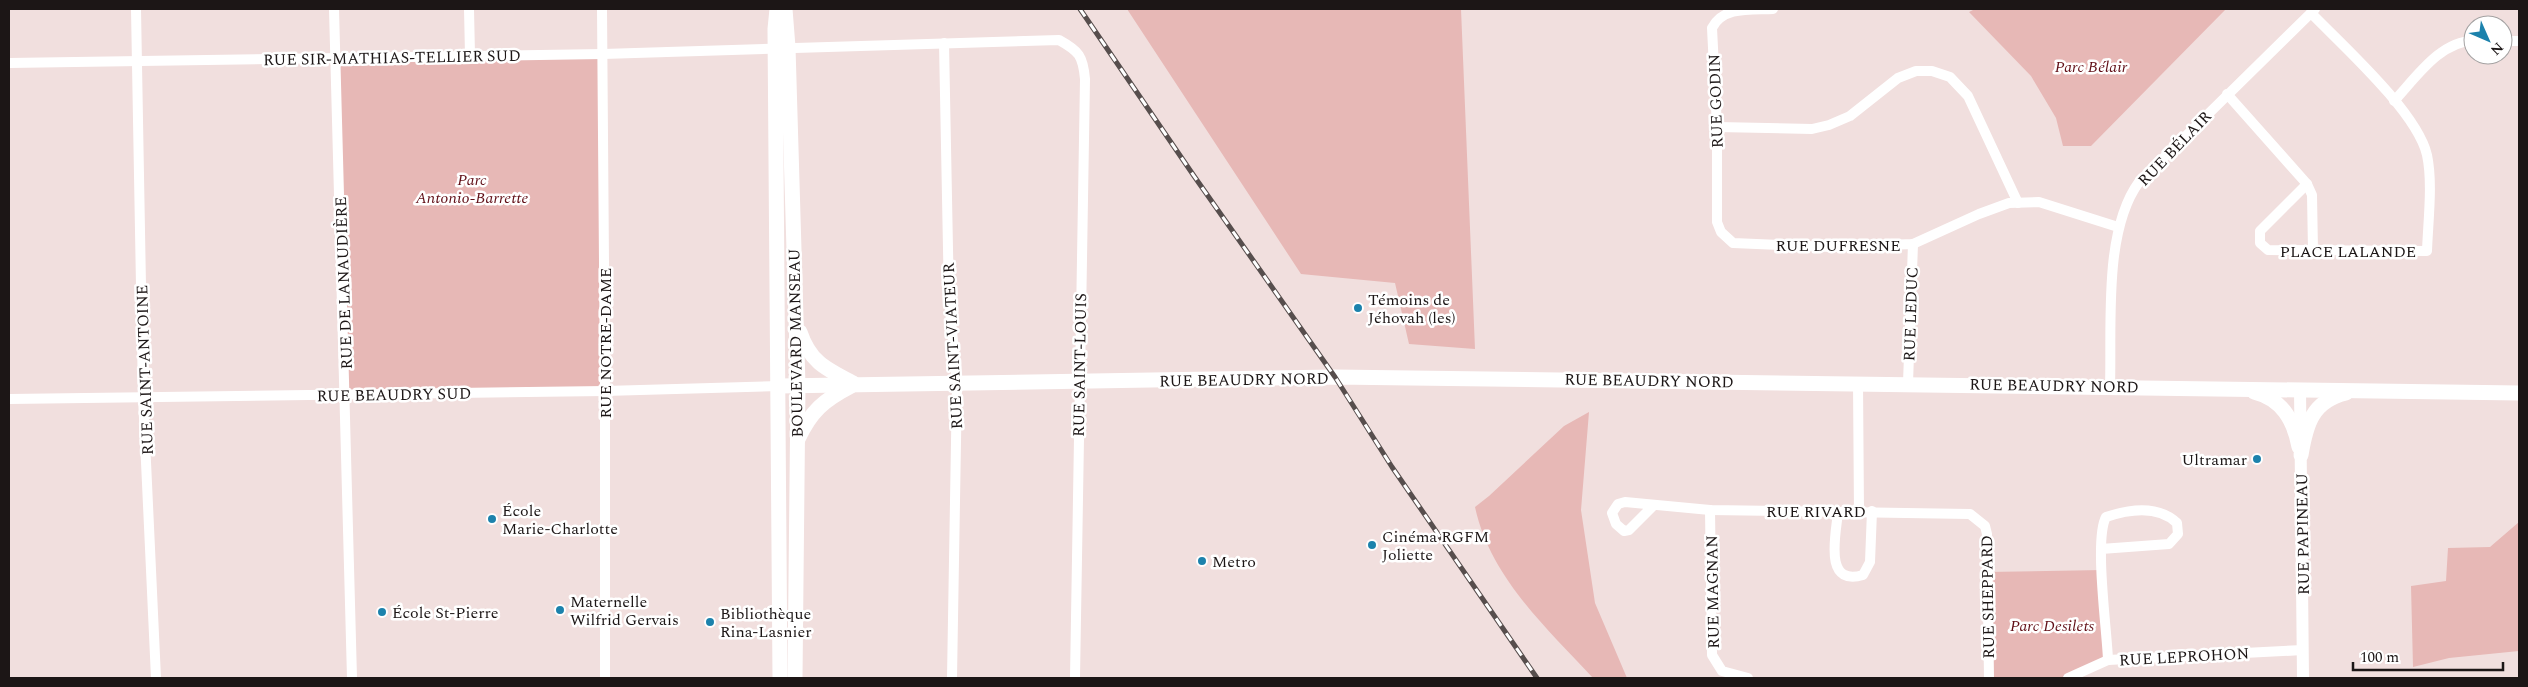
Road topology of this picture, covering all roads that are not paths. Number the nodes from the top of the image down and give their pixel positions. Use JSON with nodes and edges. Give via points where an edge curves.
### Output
{"nodes":[{"id":1,"x":136,"y":9,"type":"edge"},
{"id":2,"x":334,"y":9,"type":"edge"},
{"id":3,"x":469,"y":9,"type":"edge"},
{"id":4,"x":602,"y":9,"type":"edge"},
{"id":5,"x":777,"y":9,"type":"edge"},
{"id":6,"x":785,"y":9,"type":"edge"},
{"id":7,"x":1773,"y":9,"type":"edge"},
{"id":8,"x":2313,"y":11,"type":"edge"},
{"id":9,"x":2463,"y":42,"type":"edge"},
{"id":10,"x":944,"y":43,"type":"junction"},
{"id":11,"x":782,"y":47,"type":"junction"},
{"id":12,"x":603,"y":54,"type":"junction"},
{"id":13,"x":1079,"y":54,"type":"joint"},
{"id":14,"x":470,"y":56,"type":"junction"},
{"id":15,"x":335,"y":57,"type":"junction"},
{"id":16,"x":137,"y":61,"type":"junction"},
{"id":17,"x":9,"y":63,"type":"edge"},
{"id":18,"x":2226,"y":94,"type":"junction"},
{"id":19,"x":2394,"y":101,"type":"junction"},
{"id":20,"x":1717,"y":127,"type":"junction"},
{"id":21,"x":2307,"y":184,"type":"junction"},
{"id":22,"x":2018,"y":202,"type":"junction"},
{"id":23,"x":2118,"y":227,"type":"junction"},
{"id":24,"x":1727,"y":238,"type":"joint"},
{"id":25,"x":1912,"y":244,"type":"junction"},
{"id":26,"x":2313,"y":251,"type":"junction"},
{"id":27,"x":794,"y":316,"type":"junction"},
{"id":28,"x":1079,"y":381,"type":"junction"},
{"id":29,"x":957,"y":383,"type":"junction"},
{"id":30,"x":1858,"y":383,"type":"junction"},
{"id":31,"x":1908,"y":383,"type":"junction"},
{"id":32,"x":854,"y":384,"type":"junction"},
{"id":33,"x":798,"y":385,"type":"junction"},
{"id":34,"x":779,"y":386,"type":"junction"},
{"id":35,"x":2110,"y":386,"type":"junction"},
{"id":36,"x":2240,"y":388,"type":"junction"},
{"id":37,"x":2300,"y":389,"type":"junction"},
{"id":38,"x":2374,"y":390,"type":"junction"},
{"id":39,"x":605,"y":391,"type":"junction"},
{"id":40,"x":2519,"y":393,"type":"edge"},
{"id":41,"x":346,"y":394,"type":"junction"},
{"id":42,"x":144,"y":397,"type":"junction"},
{"id":43,"x":9,"y":400,"type":"edge"},
{"id":44,"x":796,"y":442,"type":"junction"},
{"id":45,"x":2300,"y":455,"type":"junction"},
{"id":46,"x":1653,"y":506,"type":"dead end"},
{"id":47,"x":1710,"y":510,"type":"junction"},
{"id":48,"x":1872,"y":511,"type":"junction"},
{"id":49,"x":1838,"y":512,"type":"junction"},
{"id":50,"x":1859,"y":512,"type":"junction"},
{"id":51,"x":1977,"y":519,"type":"joint"},
{"id":52,"x":2102,"y":549,"type":"junction"},
{"id":53,"x":2303,"y":650,"type":"junction"},
{"id":54,"x":2108,"y":660,"type":"junction"},
{"id":55,"x":156,"y":678,"type":"edge"},
{"id":56,"x":352,"y":678,"type":"edge"},
{"id":57,"x":605,"y":678,"type":"edge"},
{"id":58,"x":780,"y":678,"type":"edge"},
{"id":59,"x":795,"y":678,"type":"edge"},
{"id":60,"x":952,"y":678,"type":"edge"},
{"id":61,"x":1076,"y":678,"type":"edge"},
{"id":62,"x":1748,"y":678,"type":"edge"},
{"id":63,"x":1989,"y":678,"type":"edge"},
{"id":64,"x":2068,"y":678,"type":"edge"},
{"id":65,"x":2303,"y":678,"type":"edge"}],
"edges":[{"from":1,"to":16,"type":"street","name":"RUE SAINT-ANTOINE"},
{"from":2,"to":15,"type":"street","name":"RUE DE LANAUDIÈRE"},
{"from":3,"to":14,"type":"street"},
{"from":4,"to":12,"type":"street","name":"RUE NOTRE-DAME"},
{"from":5,"to":11,"type":"main road","name":"BOULEVARD MANSEAU"},
{"from":6,"to":11,"type":"main road","name":"BOULEVARD MANSEAU"},
{"from":7,"to":20,"type":"street","name":"RUE GODIN","via":[[1726,13],[1716,20],[1712,28]]},
{"from":8,"to":18,"type":"street","name":"RUE BÉLAIR"},
{"from":8,"to":19,"type":"street"},
{"from":9,"to":19,"type":"street","via":[[2450,47]]},
{"from":10,"to":11,"type":"street","name":"RUE SIR-MATHIAS-TELLIER SUD"},
{"from":10,"to":13,"type":"street","name":"RUE SIR-MATHIAS-TELLIER SUD","via":[[1059,40]]},
{"from":10,"to":29,"type":"street","name":"RUE SAINT-VIATEUR","via":[[949,300]]},
{"from":11,"to":12,"type":"street","name":"RUE SIR-MATHIAS-TELLIER SUD"},
{"from":11,"to":27,"type":"main road","name":"BOULEVARD MANSEAU"},
{"from":11,"to":34,"type":"main road","name":"BOULEVARD MANSEAU"},
{"from":12,"to":14,"type":"street","name":"RUE SIR-MATHIAS-TELLIER SUD"},
{"from":12,"to":39,"type":"street","name":"RUE NOTRE-DAME"},
{"from":13,"to":28,"type":"street","name":"RUE SAINT-LOUIS","via":[[1084,61],[1085,79]]},
{"from":14,"to":15,"type":"street","name":"RUE SIR-MATHIAS-TELLIER SUD"},
{"from":15,"to":16,"type":"street","name":"RUE SIR-MATHIAS-TELLIER SUD"},
{"from":15,"to":41,"type":"street","name":"RUE DE LANAUDIÈRE"},
{"from":16,"to":17,"type":"street","name":"RUE SIR-MATHIAS-TELLIER SUD"},
{"from":16,"to":42,"type":"street","name":"RUE SAINT-ANTOINE"},
{"from":18,"to":21,"type":"street"},
{"from":18,"to":23,"type":"street","name":"RUE BÉLAIR","via":[[2139,182],[2130,195]]},
{"from":19,"to":26,"type":"street","name":"PLACE LALANDE","via":[[2423,142],[2427,156],[2427,251]]},
{"from":20,"to":22,"type":"street","via":[[1812,129],[1830,125],[1850,116],[1898,78],[1916,70],[1932,71],[1950,77],[1968,96]]},
{"from":20,"to":24,"type":"street","name":"RUE GODIN","via":[[1717,222]]},
{"from":21,"to":26,"type":"street","via":[[2312,195]]},
{"from":21,"to":26,"type":"street","name":"PLACE LALANDE","via":[[2258,235],[2260,243],[2268,250]]},
{"from":22,"to":23,"type":"street","name":"RUE DUFRESNE","via":[[2039,202]]},
{"from":22,"to":25,"type":"street","name":"RUE DUFRESNE","via":[[1979,214]]},
{"from":23,"to":35,"type":"street","name":"RUE BÉLAIR","via":[[2112,291]]},
{"from":24,"to":25,"type":"street","name":"RUE DUFRESNE","via":[[1739,245],[1880,247]]},
{"from":25,"to":31,"type":"street","name":"RUE LEDUC"},
{"from":27,"to":32,"type":"main road","via":[[805,348],[813,359]]},
{"from":27,"to":33,"type":"main road","name":"BOULEVARD MANSEAU"},
{"from":28,"to":29,"type":"main road","name":"RUE BEAUDRY NORD"},
{"from":28,"to":30,"type":"main road","name":"RUE BEAUDRY NORD","via":[[1335,377]]},
{"from":28,"to":61,"type":"street","name":"RUE SAINT-LOUIS"},
{"from":29,"to":32,"type":"main road","name":"RUE BEAUDRY NORD"},
{"from":29,"to":60,"type":"street","name":"RUE SAINT-VIATEUR"},
{"from":30,"to":31,"type":"main road","name":"RUE BEAUDRY NORD"},
{"from":30,"to":50,"type":"street"},
{"from":31,"to":35,"type":"main road","name":"RUE BEAUDRY NORD"},
{"from":32,"to":33,"type":"main road","name":"RUE BEAUDRY NORD"},
{"from":32,"to":44,"type":"main road","via":[[818,407]]},
{"from":33,"to":34,"type":"main road","name":"RUE BEAUDRY NORD"},
{"from":33,"to":44,"type":"main road","name":"BOULEVARD MANSEAU"},
{"from":34,"to":39,"type":"street","name":"RUE BEAUDRY SUD"},
{"from":34,"to":58,"type":"main road","name":"BOULEVARD MANSEAU"},
{"from":35,"to":36,"type":"main road","name":"RUE BEAUDRY NORD"},
{"from":36,"to":37,"type":"main road","name":"RUE BEAUDRY NORD"},
{"from":36,"to":45,"type":"main road","via":[[2263,394],[2280,405],[2296,430]]},
{"from":37,"to":38,"type":"main road","name":"RUE BEAUDRY NORD"},
{"from":37,"to":45,"type":"street","name":"RUE PAPINEAU"},
{"from":38,"to":40,"type":"main road","name":"RUE BEAUDRY NORD"},
{"from":38,"to":45,"type":"main road","via":[[2354,391],[2328,399],[2306,425]]},
{"from":39,"to":41,"type":"street","name":"RUE BEAUDRY SUD"},
{"from":39,"to":57,"type":"street","name":"RUE NOTRE-DAME"},
{"from":41,"to":42,"type":"street","name":"RUE BEAUDRY SUD"},
{"from":41,"to":56,"type":"street","name":"RUE DE LANAUDIÈRE"},
{"from":42,"to":43,"type":"street","name":"RUE BEAUDRY SUD"},
{"from":42,"to":55,"type":"street","name":"RUE SAINT-ANTOINE"},
{"from":44,"to":59,"type":"main road","name":"BOULEVARD MANSEAU"},
{"from":45,"to":53,"type":"street","name":"RUE PAPINEAU"},
{"from":46,"to":47,"type":"street","name":"RUE RIVARD"},
{"from":47,"to":49,"type":"street","name":"RUE RIVARD"},
{"from":47,"to":62,"type":"street","name":"RUE MAGNAN","via":[[1712,655],[1722,671]]},
{"from":48,"to":49,"type":"street","via":[[1870,562],[1862,575],[1854,577],[1841,574],[1835,562]]},
{"from":48,"to":50,"type":"street","name":"RUE RIVARD"},
{"from":48,"to":51,"type":"street","name":"RUE RIVARD","via":[[1970,514]]},
{"from":49,"to":50,"type":"street","name":"RUE RIVARD"},
{"from":51,"to":63,"type":"street","name":"RUE SHEPPARD","via":[[1985,526],[1987,534]]},
{"from":52,"to":52,"type":"street","via":[[2169,544],[2178,534],[2177,522],[2168,514],[2157,511],[2139,510],[2106,517],[2102,524]]},
{"from":52,"to":54,"type":"street"},
{"from":53,"to":54,"type":"street","name":"RUE LEPROHON"},
{"from":53,"to":65,"type":"street","name":"RUE PAPINEAU"},
{"from":54,"to":64,"type":"street","name":"RUE LEPROHON"}]}
